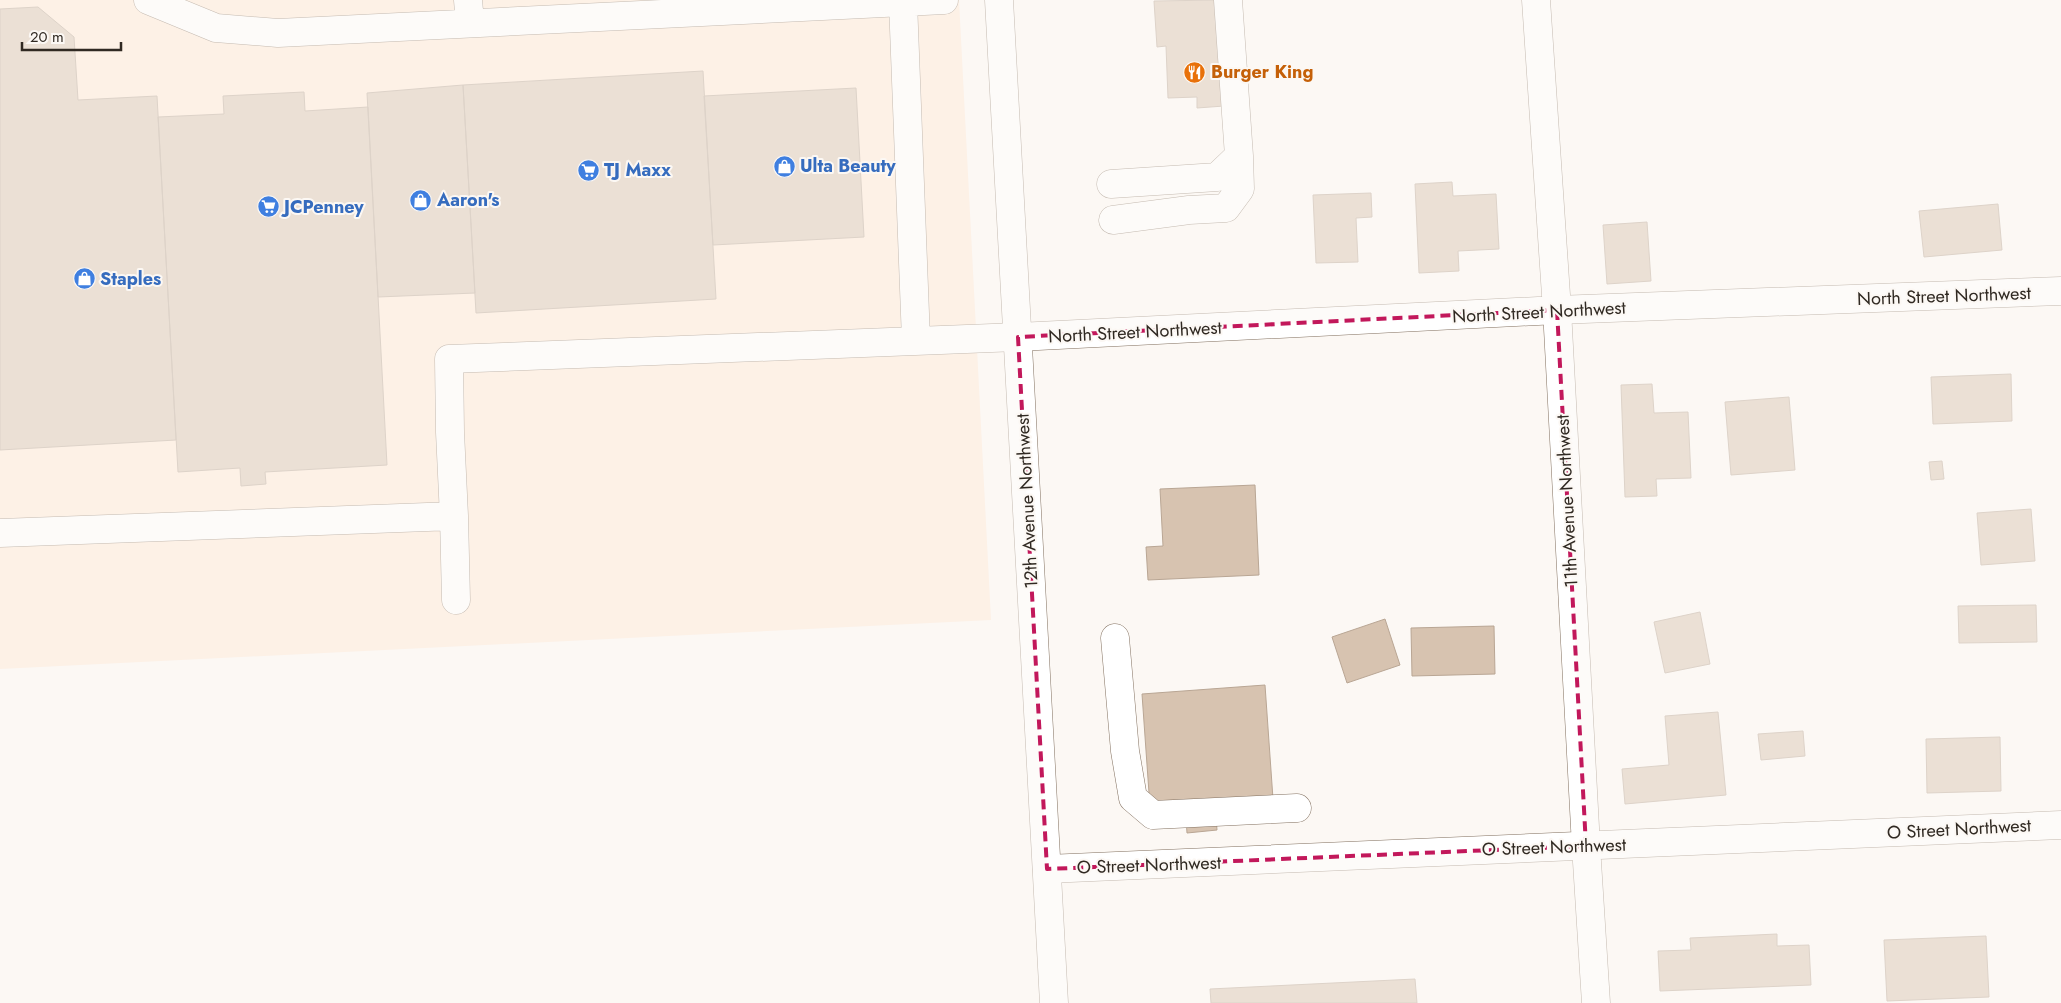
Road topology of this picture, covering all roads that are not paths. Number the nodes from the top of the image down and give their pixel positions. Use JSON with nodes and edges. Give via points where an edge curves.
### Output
{"nodes":[{"id":1,"x":148,"y":0,"type":"edge"},
{"id":2,"x":944,"y":0,"type":"edge"},
{"id":3,"x":999,"y":0,"type":"edge"},
{"id":4,"x":1228,"y":0,"type":"edge"},
{"id":5,"x":1536,"y":0,"type":"edge"},
{"id":6,"x":903,"y":2,"type":"junction"},
{"id":7,"x":469,"y":12,"type":"edge"},
{"id":8,"x":1238,"y":156,"type":"junction"},
{"id":9,"x":1111,"y":184,"type":"dead end"},
{"id":10,"x":1113,"y":220,"type":"dead end"},
{"id":11,"x":2061,"y":291,"type":"edge"},
{"id":12,"x":1557,"y":310,"type":"junction"},
{"id":13,"x":1018,"y":337,"type":"junction"},
{"id":14,"x":916,"y":340,"type":"junction"},
{"id":15,"x":454,"y":516,"type":"junction"},
{"id":16,"x":0,"y":533,"type":"edge"},
{"id":17,"x":456,"y":600,"type":"dead end"},
{"id":18,"x":1115,"y":638,"type":"dead end"},
{"id":19,"x":1297,"y":815,"type":"dead end"},
{"id":20,"x":2061,"y":825,"type":"edge"},
{"id":21,"x":1586,"y":846,"type":"junction"},
{"id":22,"x":1047,"y":869,"type":"junction"},
{"id":23,"x":1054,"y":1003,"type":"edge"},
{"id":24,"x":1596,"y":1003,"type":"edge"}],
"edges":[{"from":1,"to":7,"type":"street","via":[[216,28],[278,33]]},
{"from":2,"to":6,"type":"street"},
{"from":3,"to":13,"type":"street","name":"12th Avenue Northwest"},
{"from":4,"to":8,"type":"street"},
{"from":5,"to":12,"type":"street","name":"11th Avenue Northwest"},
{"from":6,"to":7,"type":"street"},
{"from":6,"to":14,"type":"street"},
{"from":8,"to":9,"type":"street","via":[[1217,177]]},
{"from":8,"to":10,"type":"street","via":[[1240,189],[1226,208]]},
{"from":11,"to":12,"type":"street","name":"North Street Northwest"},
{"from":12,"to":13,"type":"street","name":"North Street Northwest"},
{"from":12,"to":21,"type":"street","name":"11th Avenue Northwest"},
{"from":13,"to":14,"type":"street","name":"North Street Northwest"},
{"from":13,"to":22,"type":"street","name":"12th Avenue Northwest"},
{"from":14,"to":15,"type":"street","name":"North Street Northwest","via":[[449,359]]},
{"from":15,"to":16,"type":"street"},
{"from":15,"to":17,"type":"street"},
{"from":18,"to":19,"type":"street","via":[[1125,751],[1133,798],[1153,815]]},
{"from":20,"to":21,"type":"street","name":"O Street Northwest"},
{"from":21,"to":22,"type":"street","name":"O Street Northwest"},
{"from":21,"to":24,"type":"street","name":"11th Avenue Northwest"},
{"from":22,"to":23,"type":"street","name":"12th Avenue Northwest"}]}
